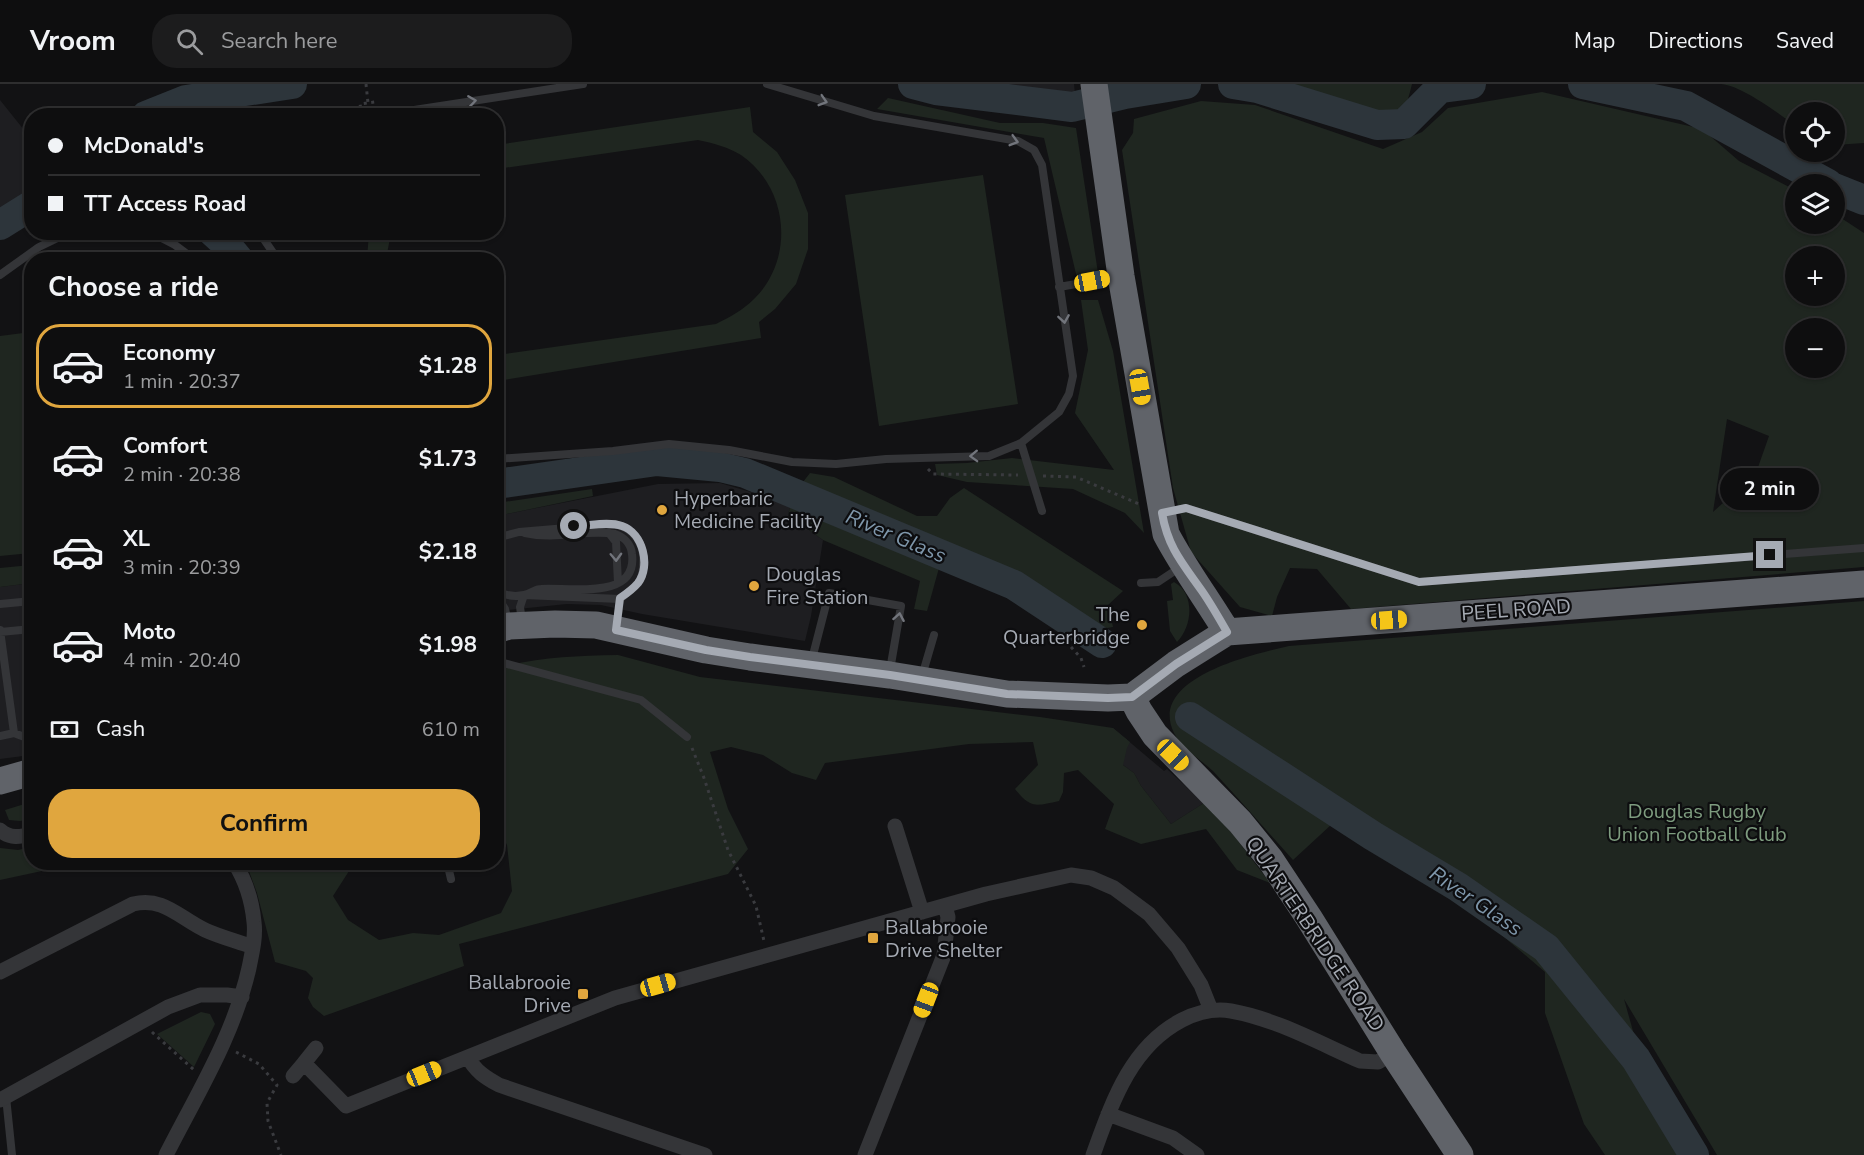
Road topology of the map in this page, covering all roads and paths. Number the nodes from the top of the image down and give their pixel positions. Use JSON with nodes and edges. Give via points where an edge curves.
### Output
{"nodes":[{"id":1,"x":366,"y":84,"type":"edge"},
{"id":2,"x":583,"y":84,"type":"edge"},
{"id":3,"x":767,"y":84,"type":"edge"},
{"id":4,"x":1094,"y":84,"type":"edge"},
{"id":5,"x":361,"y":108,"type":"edge"},
{"id":6,"x":427,"y":108,"type":"edge"},
{"id":7,"x":53,"y":240,"type":"edge"},
{"id":8,"x":165,"y":240,"type":"edge"},
{"id":9,"x":32,"y":252,"type":"edge"},
{"id":10,"x":184,"y":252,"type":"edge"},
{"id":11,"x":24,"y":257,"type":"edge"},
{"id":12,"x":0,"y":274,"type":"edge"},
{"id":13,"x":1121,"y":276,"type":"junction"},
{"id":14,"x":1059,"y":287,"type":"junction"},
{"id":15,"x":1021,"y":443,"type":"junction"},
{"id":16,"x":504,"y":458,"type":"edge"},
{"id":17,"x":1042,"y":511,"type":"dead end"},
{"id":18,"x":1162,"y":513,"type":"junction"},
{"id":19,"x":519,"y":532,"type":"junction"},
{"id":20,"x":609,"y":533,"type":"junction"},
{"id":21,"x":504,"y":536,"type":"edge"},
{"id":22,"x":1864,"y":548,"type":"edge"},
{"id":23,"x":1183,"y":565,"type":"junction"},
{"id":24,"x":618,"y":583,"type":"junction"},
{"id":25,"x":1141,"y":583,"type":"dead end"},
{"id":26,"x":1864,"y":584,"type":"edge"},
{"id":27,"x":504,"y":594,"type":"edge"},
{"id":28,"x":524,"y":595,"type":"junction"},
{"id":29,"x":620,"y":598,"type":"junction"},
{"id":30,"x":24,"y":602,"type":"edge"},
{"id":31,"x":0,"y":604,"type":"edge"},
{"id":32,"x":504,"y":607,"type":"edge"},
{"id":33,"x":509,"y":627,"type":"edge"},
{"id":34,"x":24,"y":629,"type":"edge"},
{"id":35,"x":616,"y":630,"type":"junction"},
{"id":36,"x":0,"y":631,"type":"edge"},
{"id":37,"x":1227,"y":632,"type":"junction"},
{"id":38,"x":934,"y":635,"type":"dead end"},
{"id":39,"x":1071,"y":647,"type":"dead end"},
{"id":40,"x":2,"y":663,"type":"edge"},
{"id":41,"x":504,"y":663,"type":"edge"},
{"id":42,"x":811,"y":665,"type":"junction"},
{"id":43,"x":1084,"y":667,"type":"dead end"},
{"id":44,"x":890,"y":675,"type":"junction"},
{"id":45,"x":920,"y":680,"type":"junction"},
{"id":46,"x":1136,"y":693,"type":"junction"},
{"id":47,"x":14,"y":733,"type":"junction"},
{"id":48,"x":0,"y":736,"type":"edge"},
{"id":49,"x":24,"y":737,"type":"edge"},
{"id":50,"x":687,"y":737,"type":"joint"},
{"id":51,"x":24,"y":774,"type":"edge"},
{"id":52,"x":0,"y":781,"type":"edge"},
{"id":53,"x":895,"y":826,"type":"dead end"},
{"id":54,"x":0,"y":830,"type":"edge"},
{"id":55,"x":24,"y":836,"type":"edge"},
{"id":56,"x":238,"y":870,"type":"edge"},
{"id":57,"x":449,"y":870,"type":"edge"},
{"id":58,"x":451,"y":879,"type":"dead end"},
{"id":59,"x":945,"y":906,"type":"junction"},
{"id":60,"x":922,"y":912,"type":"junction"},
{"id":61,"x":253,"y":947,"type":"junction"},
{"id":62,"x":768,"y":954,"type":"junction"},
{"id":63,"x":0,"y":972,"type":"edge"},
{"id":64,"x":242,"y":997,"type":"junction"},
{"id":65,"x":1211,"y":1010,"type":"junction"},
{"id":66,"x":144,"y":1020,"type":"junction"},
{"id":67,"x":316,"y":1048,"type":"dead end"},
{"id":68,"x":232,"y":1049,"type":"dead end"},
{"id":69,"x":1394,"y":1053,"type":"junction"},
{"id":70,"x":468,"y":1057,"type":"junction"},
{"id":71,"x":304,"y":1063,"type":"junction"},
{"id":72,"x":195,"y":1071,"type":"dead end"},
{"id":73,"x":293,"y":1076,"type":"dead end"},
{"id":74,"x":3,"y":1099,"type":"edge"},
{"id":75,"x":1108,"y":1114,"type":"junction"},
{"id":76,"x":12,"y":1155,"type":"edge"},
{"id":77,"x":166,"y":1155,"type":"edge"},
{"id":78,"x":281,"y":1155,"type":"edge"},
{"id":79,"x":705,"y":1155,"type":"edge"},
{"id":80,"x":865,"y":1155,"type":"edge"},
{"id":81,"x":1094,"y":1155,"type":"edge"},
{"id":82,"x":1197,"y":1155,"type":"edge"},
{"id":83,"x":1461,"y":1155,"type":"edge"}],
"edges":[{"from":1,"to":5,"type":"path","via":[[368,103],[360,104]]},
{"from":6,"to":2,"type":"lane","one_way":true},
{"from":3,"to":14,"type":"lane","one_way":true,"via":[[874,116],[1018,141],[1034,150],[1042,165]]},
{"from":4,"to":13,"type":"highway"},
{"from":7,"to":9,"type":"lane"},
{"from":8,"to":10,"type":"lane"},
{"from":11,"to":12,"type":"lane"},
{"from":13,"to":14,"type":"lane"},
{"from":13,"to":18,"type":"highway"},
{"from":14,"to":15,"type":"lane","one_way":true,"via":[[1073,376],[1069,394],[1059,412]]},
{"from":15,"to":16,"type":"lane","one_way":true,"via":[[989,456],[836,464],[792,462],[669,444]]},
{"from":15,"to":17,"type":"lane"},
{"from":18,"to":22,"type":"lane","via":[[1186,508],[1419,582]]},
{"from":18,"to":23,"type":"highway","via":[[1166,534]]},
{"from":19,"to":20,"type":"lane","via":[[537,536]]},
{"from":19,"to":21,"type":"lane"},
{"from":19,"to":29,"type":"lane","via":[[626,527],[642,547],[643,565],[638,583]]},
{"from":20,"to":24,"type":"lane","one_way":true,"via":[[616,542]]},
{"from":20,"to":24,"type":"lane","via":[[627,541],[632,553],[628,574]]},
{"from":23,"to":25,"type":"lane","via":[[1158,582]]},
{"from":23,"to":37,"type":"highway"},
{"from":24,"to":28,"type":"lane","via":[[607,589],[538,589]]},
{"from":26,"to":37,"type":"highway","name":"PEEL ROAD"},
{"from":27,"to":28,"type":"lane"},
{"from":28,"to":29,"type":"lane"},
{"from":28,"to":33,"type":"lane"},
{"from":29,"to":35,"type":"lane"},
{"from":30,"to":31,"type":"lane"},
{"from":32,"to":33,"type":"lane"},
{"from":33,"to":35,"type":"highway","via":[[584,625]]},
{"from":34,"to":36,"type":"lane"},
{"from":35,"to":42,"type":"highway","via":[[706,650]]},
{"from":36,"to":40,"type":"lane"},
{"from":37,"to":46,"type":"highway","name":"PEEL ROAD"},
{"from":38,"to":45,"type":"lane"},
{"from":39,"to":43,"type":"path"},
{"from":40,"to":47,"type":"lane"},
{"from":41,"to":50,"type":"lane","via":[[641,700]]},
{"from":42,"to":44,"type":"highway"},
{"from":44,"to":42,"type":"lane","one_way":true,"via":[[901,606],[829,593]]},
{"from":44,"to":45,"type":"highway"},
{"from":45,"to":46,"type":"highway","via":[[1039,696],[1108,698]]},
{"from":46,"to":69,"type":"highway","name":"QUARTERBRIDGE ROAD","via":[[1139,711],[1155,735],[1240,822],[1270,859]]},
{"from":47,"to":48,"type":"lane"},
{"from":47,"to":49,"type":"lane"},
{"from":50,"to":62,"type":"path","via":[[728,850],[756,906]]},
{"from":51,"to":52,"type":"highway"},
{"from":53,"to":60,"type":"street"},
{"from":54,"to":55,"type":"street","via":[[6,836]]},
{"from":56,"to":61,"type":"street","via":[[248,889],[255,924]]},
{"from":57,"to":58,"type":"lane"},
{"from":59,"to":60,"type":"street"},
{"from":59,"to":65,"type":"street","via":[[1056,877],[1091,878],[1114,888],[1149,914],[1178,948]]},
{"from":59,"to":80,"type":"street","via":[[948,917],[944,955]]},
{"from":60,"to":62,"type":"street"},
{"from":61,"to":63,"type":"street","via":[[206,931],[158,903],[145,902],[133,904]]},
{"from":61,"to":64,"type":"street"},
{"from":62,"to":70,"type":"street","via":[[615,998]]},
{"from":64,"to":66,"type":"street","via":[[200,995]]},
{"from":64,"to":77,"type":"street","via":[[223,1044]]},
{"from":65,"to":69,"type":"street","via":[[1255,1017],[1360,1061],[1378,1062]]},
{"from":65,"to":75,"type":"street","via":[[1165,1030],[1146,1048],[1130,1069]]},
{"from":66,"to":72,"type":"path"},
{"from":66,"to":74,"type":"street"},
{"from":67,"to":71,"type":"street"},
{"from":68,"to":78,"type":"path","via":[[259,1064],[277,1085],[267,1103],[268,1121]]},
{"from":69,"to":83,"type":"highway","name":"QUARTERBRIDGE ROAD"},
{"from":70,"to":71,"type":"street","via":[[346,1106]]},
{"from":70,"to":79,"type":"street","via":[[484,1077],[499,1085]]},
{"from":71,"to":73,"type":"street"},
{"from":74,"to":76,"type":"lane"},
{"from":75,"to":81,"type":"street"},
{"from":75,"to":82,"type":"street","via":[[1173,1138]]}]}
